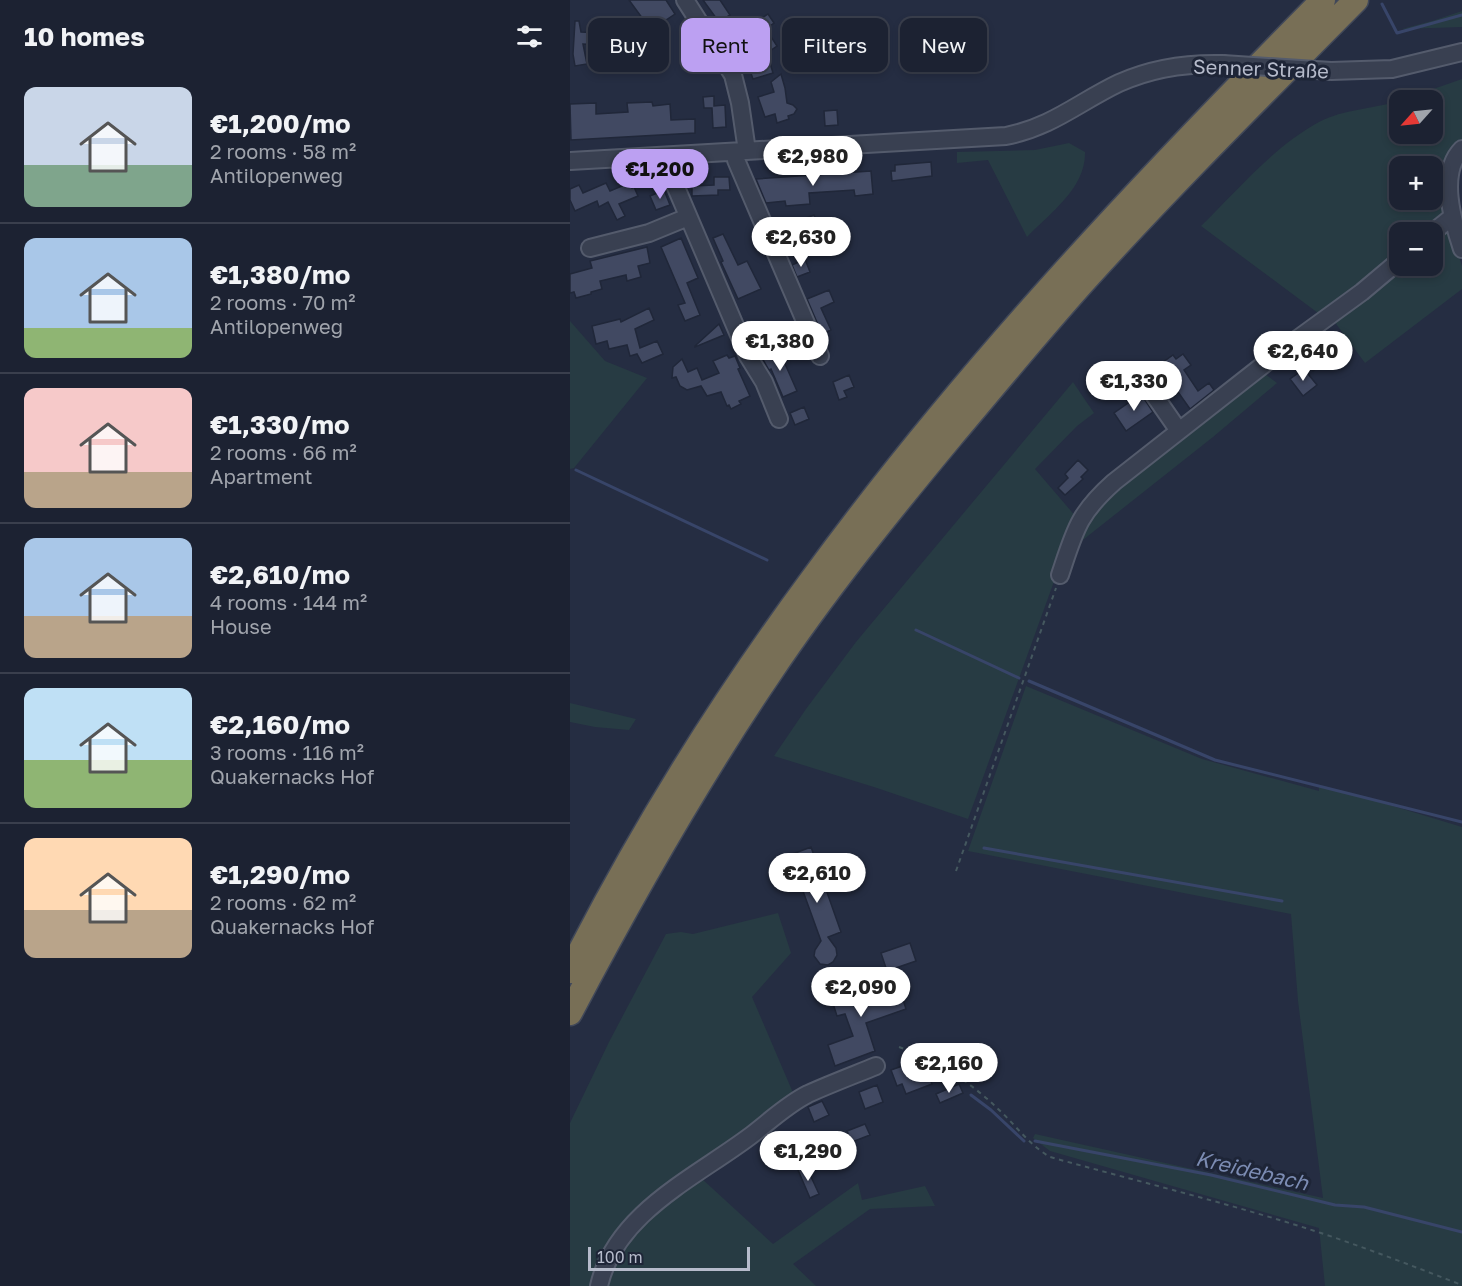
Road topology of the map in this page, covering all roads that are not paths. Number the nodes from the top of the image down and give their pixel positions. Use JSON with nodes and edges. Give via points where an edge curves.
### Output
{"nodes":[{"id":1,"x":685,"y":0,"type":"edge"},
{"id":2,"x":1323,"y":0,"type":"edge"},
{"id":3,"x":1356,"y":0,"type":"edge"},
{"id":4,"x":1462,"y":52,"type":"edge"},
{"id":5,"x":1462,"y":149,"type":"edge"},
{"id":6,"x":741,"y":152,"type":"junction"},
{"id":7,"x":666,"y":156,"type":"junction"},
{"id":8,"x":570,"y":161,"type":"edge"},
{"id":9,"x":688,"y":217,"type":"junction"},
{"id":10,"x":1452,"y":217,"type":"junction"},
{"id":11,"x":1443,"y":224,"type":"edge"},
{"id":12,"x":590,"y":248,"type":"dead end"},
{"id":13,"x":1462,"y":249,"type":"edge"},
{"id":14,"x":1389,"y":269,"type":"edge"},
{"id":15,"x":819,"y":356,"type":"dead end"},
{"id":16,"x":1145,"y":382,"type":"dead end"},
{"id":17,"x":779,"y":419,"type":"dead end"},
{"id":18,"x":1179,"y":430,"type":"junction"},
{"id":19,"x":1060,"y":575,"type":"road end"},
{"id":20,"x":570,"y":971,"type":"edge"},
{"id":21,"x":570,"y":1013,"type":"edge"},
{"id":22,"x":876,"y":1066,"type":"dead end"},
{"id":23,"x":599,"y":1286,"type":"edge"}],
"edges":[{"from":1,"to":6,"type":"street","via":[[733,75],[740,103]]},
{"from":2,"to":20,"type":"highway","via":[[1066,271],[898,467],[799,597],[696,749]]},
{"from":3,"to":21,"type":"highway","via":[[1218,138],[1043,327],[838,579],[714,759],[614,929]]},
{"from":4,"to":6,"type":"street","name":"Senner Straße","bridge":true,"via":[[1392,69],[1331,71],[1181,65],[1140,75],[1053,120],[1006,136]]},
{"from":5,"to":10,"type":"street","via":[[1452,170]]},
{"from":6,"to":7,"type":"street","name":"Senner Straße"},
{"from":6,"to":15,"type":"street","via":[[736,160]]},
{"from":7,"to":8,"type":"street","name":"Senner Straße"},
{"from":7,"to":9,"type":"street"},
{"from":9,"to":12,"type":"street","via":[[649,233]]},
{"from":9,"to":17,"type":"street"},
{"from":10,"to":11,"type":"street"},
{"from":10,"to":13,"type":"street"},
{"from":14,"to":18,"type":"street"},
{"from":16,"to":18,"type":"street"},
{"from":18,"to":19,"type":"street","via":[[1094,500],[1076,526]]},
{"from":22,"to":23,"type":"street","via":[[785,1108],[696,1173],[636,1221],[608,1258]]}]}
